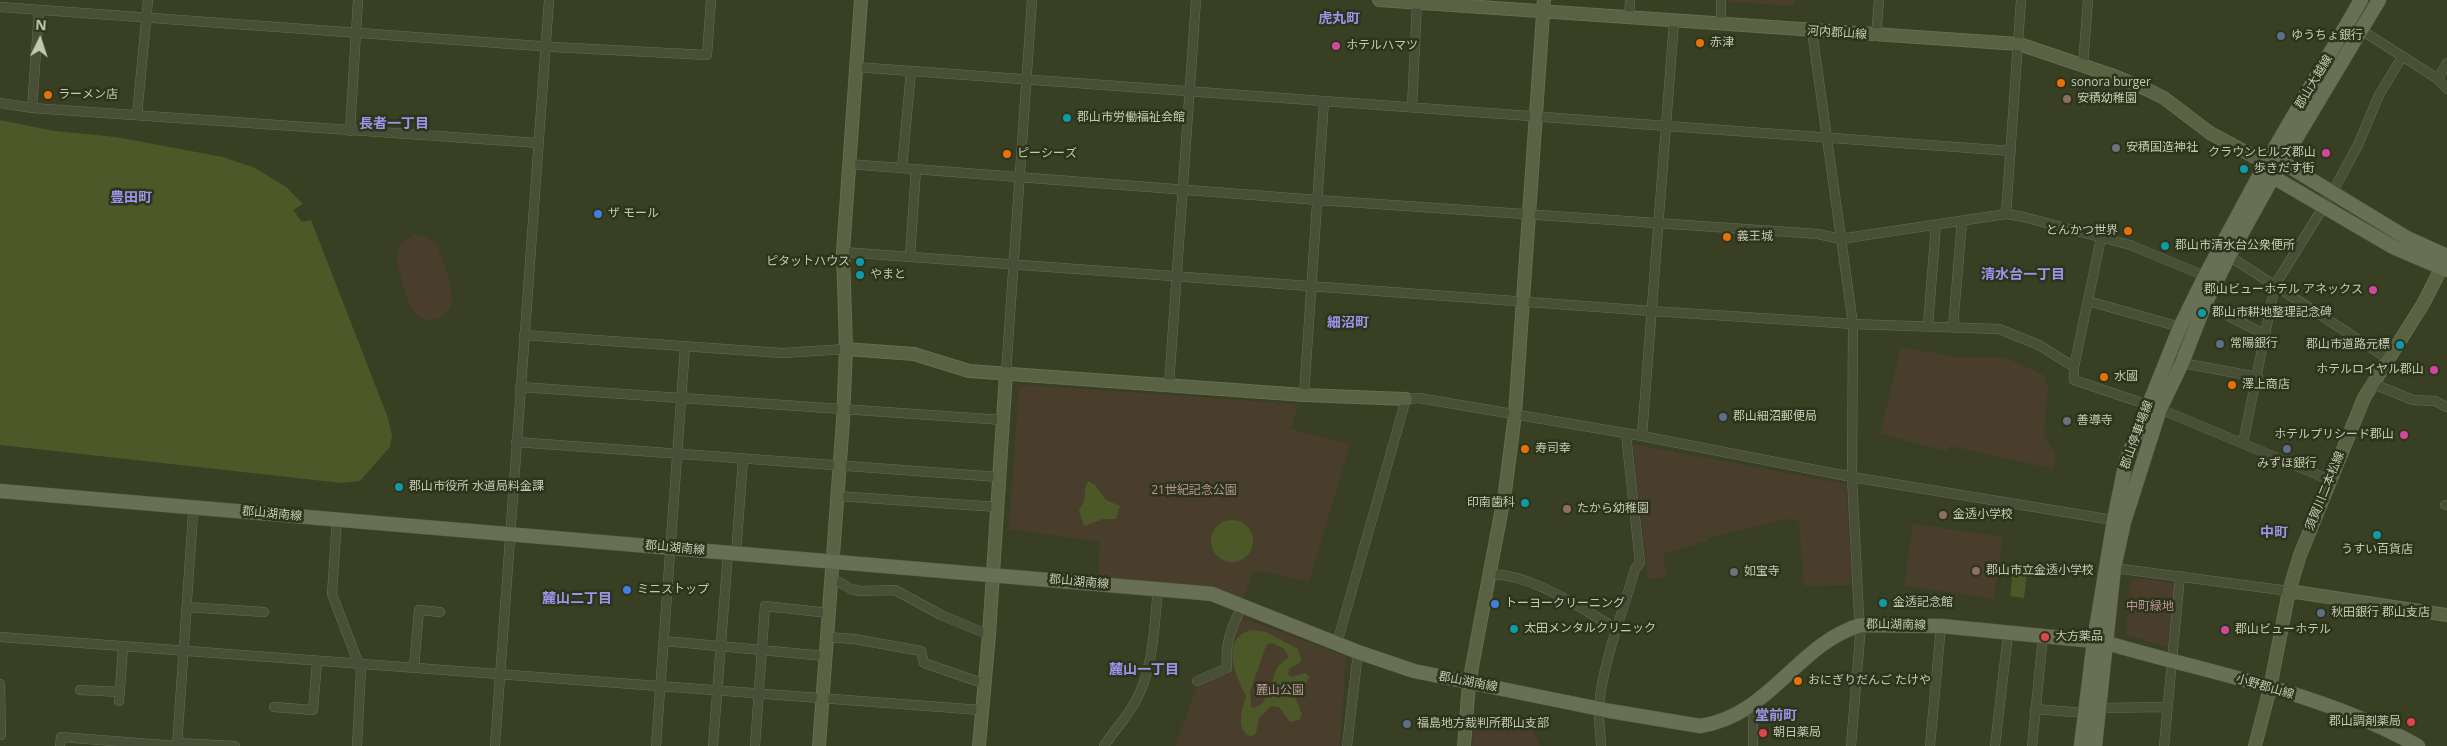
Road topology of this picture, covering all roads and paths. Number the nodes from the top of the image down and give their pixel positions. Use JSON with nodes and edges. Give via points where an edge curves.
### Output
{"nodes":[{"id":1,"x":148,"y":0,"type":"edge"},
{"id":2,"x":358,"y":0,"type":"edge"},
{"id":3,"x":549,"y":0,"type":"edge"},
{"id":4,"x":711,"y":0,"type":"edge"},
{"id":5,"x":861,"y":0,"type":"edge"},
{"id":6,"x":1032,"y":0,"type":"edge"},
{"id":7,"x":1196,"y":0,"type":"edge"},
{"id":8,"x":1379,"y":0,"type":"edge"},
{"id":9,"x":1630,"y":0,"type":"edge"},
{"id":10,"x":1721,"y":0,"type":"edge"},
{"id":11,"x":1879,"y":0,"type":"edge"},
{"id":12,"x":2022,"y":0,"type":"edge"},
{"id":13,"x":2088,"y":0,"type":"edge"},
{"id":14,"x":2361,"y":0,"type":"edge"},
{"id":15,"x":2379,"y":0,"type":"edge"},
{"id":16,"x":1417,"y":3,"type":"junction"},
{"id":17,"x":1462,"y":4,"type":"edge"},
{"id":18,"x":1543,"y":6,"type":"edge"},
{"id":19,"x":0,"y":7,"type":"edge"},
{"id":20,"x":39,"y":11,"type":"junction"},
{"id":21,"x":146,"y":17,"type":"junction"},
{"id":22,"x":1629,"y":18,"type":"junction"},
{"id":23,"x":1674,"y":22,"type":"junction"},
{"id":24,"x":1721,"y":24,"type":"junction"},
{"id":25,"x":2361,"y":30,"type":"junction"},
{"id":26,"x":1812,"y":31,"type":"junction"},
{"id":27,"x":355,"y":32,"type":"junction"},
{"id":28,"x":1876,"y":36,"type":"junction"},
{"id":29,"x":2019,"y":44,"type":"junction"},
{"id":30,"x":545,"y":46,"type":"junction"},
{"id":31,"x":2402,"y":57,"type":"junction"},
{"id":32,"x":2447,"y":63,"type":"edge"},
{"id":33,"x":2083,"y":65,"type":"junction"},
{"id":34,"x":856,"y":67,"type":"junction"},
{"id":35,"x":910,"y":71,"type":"junction"},
{"id":36,"x":1026,"y":79,"type":"junction"},
{"id":37,"x":2438,"y":79,"type":"junction"},
{"id":38,"x":2447,"y":89,"type":"edge"},
{"id":39,"x":1189,"y":92,"type":"junction"},
{"id":40,"x":1324,"y":101,"type":"junction"},
{"id":41,"x":0,"y":103,"type":"edge"},
{"id":42,"x":1412,"y":107,"type":"junction"},
{"id":43,"x":32,"y":108,"type":"junction"},
{"id":44,"x":138,"y":114,"type":"junction"},
{"id":45,"x":1536,"y":117,"type":"junction"},
{"id":46,"x":1666,"y":126,"type":"junction"},
{"id":47,"x":350,"y":131,"type":"junction"},
{"id":48,"x":1827,"y":137,"type":"junction"},
{"id":49,"x":538,"y":143,"type":"junction"},
{"id":50,"x":2011,"y":151,"type":"junction"},
{"id":51,"x":2282,"y":162,"type":"junction"},
{"id":52,"x":2266,"y":163,"type":"junction"},
{"id":53,"x":848,"y":164,"type":"junction"},
{"id":54,"x":902,"y":168,"type":"junction"},
{"id":55,"x":916,"y":169,"type":"junction"},
{"id":56,"x":1020,"y":177,"type":"junction"},
{"id":57,"x":2273,"y":177,"type":"junction"},
{"id":58,"x":1182,"y":189,"type":"junction"},
{"id":59,"x":2332,"y":194,"type":"junction"},
{"id":60,"x":1318,"y":200,"type":"junction"},
{"id":61,"x":2324,"y":208,"type":"junction"},
{"id":62,"x":1528,"y":214,"type":"junction"},
{"id":63,"x":2006,"y":214,"type":"junction"},
{"id":64,"x":1962,"y":221,"type":"junction"},
{"id":65,"x":1658,"y":222,"type":"junction"},
{"id":66,"x":1936,"y":225,"type":"junction"},
{"id":67,"x":2101,"y":238,"type":"junction"},
{"id":68,"x":1840,"y":239,"type":"junction"},
{"id":69,"x":843,"y":252,"type":"junction"},
{"id":70,"x":910,"y":256,"type":"junction"},
{"id":71,"x":2229,"y":256,"type":"junction"},
{"id":72,"x":2446,"y":262,"type":"edge"},
{"id":73,"x":1013,"y":264,"type":"junction"},
{"id":74,"x":1176,"y":276,"type":"junction"},
{"id":75,"x":2205,"y":276,"type":"junction"},
{"id":76,"x":1312,"y":285,"type":"junction"},
{"id":77,"x":2275,"y":285,"type":"junction"},
{"id":78,"x":1523,"y":301,"type":"junction"},
{"id":79,"x":2088,"y":301,"type":"junction"},
{"id":80,"x":2205,"y":304,"type":"junction"},
{"id":81,"x":1652,"y":311,"type":"junction"},
{"id":82,"x":1853,"y":324,"type":"junction"},
{"id":83,"x":1928,"y":326,"type":"junction"},
{"id":84,"x":1953,"y":327,"type":"junction"},
{"id":85,"x":2180,"y":327,"type":"junction"},
{"id":86,"x":524,"y":335,"type":"junction"},
{"id":87,"x":2266,"y":335,"type":"junction"},
{"id":88,"x":685,"y":347,"type":"junction"},
{"id":89,"x":846,"y":350,"type":"junction"},
{"id":90,"x":2387,"y":358,"type":"junction"},
{"id":91,"x":2182,"y":363,"type":"junction"},
{"id":92,"x":2074,"y":367,"type":"junction"},
{"id":93,"x":1006,"y":373,"type":"junction"},
{"id":94,"x":2258,"y":377,"type":"junction"},
{"id":95,"x":2372,"y":382,"type":"junction"},
{"id":96,"x":1168,"y":385,"type":"junction"},
{"id":97,"x":520,"y":387,"type":"junction"},
{"id":98,"x":1304,"y":395,"type":"junction"},
{"id":99,"x":681,"y":398,"type":"junction"},
{"id":100,"x":1406,"y":399,"type":"junction"},
{"id":101,"x":2154,"y":407,"type":"junction"},
{"id":102,"x":2447,"y":407,"type":"edge"},
{"id":103,"x":843,"y":410,"type":"junction"},
{"id":104,"x":1514,"y":414,"type":"junction"},
{"id":105,"x":1003,"y":420,"type":"junction"},
{"id":106,"x":1626,"y":434,"type":"junction"},
{"id":107,"x":1642,"y":436,"type":"junction"},
{"id":108,"x":516,"y":442,"type":"junction"},
{"id":109,"x":2243,"y":443,"type":"junction"},
{"id":110,"x":677,"y":454,"type":"junction"},
{"id":111,"x":743,"y":459,"type":"junction"},
{"id":112,"x":840,"y":465,"type":"junction"},
{"id":113,"x":999,"y":477,"type":"junction"},
{"id":114,"x":1852,"y":477,"type":"junction"},
{"id":115,"x":2330,"y":480,"type":"junction"},
{"id":116,"x":0,"y":491,"type":"edge"},
{"id":117,"x":837,"y":496,"type":"junction"},
{"id":118,"x":195,"y":507,"type":"junction"},
{"id":119,"x":997,"y":507,"type":"junction"},
{"id":120,"x":337,"y":519,"type":"junction"},
{"id":121,"x":2119,"y":521,"type":"junction"},
{"id":122,"x":510,"y":534,"type":"junction"},
{"id":123,"x":671,"y":548,"type":"junction"},
{"id":124,"x":732,"y":553,"type":"junction"},
{"id":125,"x":833,"y":562,"type":"junction"},
{"id":126,"x":2114,"y":568,"type":"junction"},
{"id":127,"x":1490,"y":574,"type":"junction"},
{"id":128,"x":992,"y":575,"type":"junction"},
{"id":129,"x":2180,"y":576,"type":"junction"},
{"id":130,"x":831,"y":582,"type":"junction"},
{"id":131,"x":1158,"y":589,"type":"junction"},
{"id":132,"x":2289,"y":590,"type":"junction"},
{"id":133,"x":1242,"y":606,"type":"junction"},
{"id":134,"x":187,"y":607,"type":"junction"},
{"id":135,"x":264,"y":612,"type":"dead end"},
{"id":136,"x":440,"y":612,"type":"dead end"},
{"id":137,"x":829,"y":613,"type":"junction"},
{"id":138,"x":2447,"y":615,"type":"edge"},
{"id":139,"x":1861,"y":625,"type":"junction"},
{"id":140,"x":1941,"y":626,"type":"junction"},
{"id":141,"x":1617,"y":629,"type":"junction"},
{"id":142,"x":2008,"y":634,"type":"junction"},
{"id":143,"x":989,"y":635,"type":"junction"},
{"id":144,"x":2043,"y":636,"type":"junction"},
{"id":145,"x":827,"y":637,"type":"junction"},
{"id":146,"x":0,"y":638,"type":"edge"},
{"id":147,"x":665,"y":641,"type":"junction"},
{"id":148,"x":2101,"y":642,"type":"junction"},
{"id":149,"x":1337,"y":643,"type":"junction"},
{"id":150,"x":720,"y":646,"type":"junction"},
{"id":151,"x":123,"y":648,"type":"junction"},
{"id":152,"x":761,"y":650,"type":"junction"},
{"id":153,"x":184,"y":652,"type":"junction"},
{"id":154,"x":1358,"y":652,"type":"junction"},
{"id":155,"x":825,"y":656,"type":"junction"},
{"id":156,"x":317,"y":662,"type":"junction"},
{"id":157,"x":2170,"y":662,"type":"junction"},
{"id":158,"x":359,"y":665,"type":"junction"},
{"id":159,"x":414,"y":668,"type":"junction"},
{"id":160,"x":499,"y":675,"type":"junction"},
{"id":161,"x":1197,"y":681,"type":"dead end"},
{"id":162,"x":1469,"y":683,"type":"junction"},
{"id":163,"x":0,"y":684,"type":"edge"},
{"id":164,"x":985,"y":684,"type":"junction"},
{"id":165,"x":662,"y":686,"type":"junction"},
{"id":166,"x":2270,"y":688,"type":"junction"},
{"id":167,"x":80,"y":690,"type":"dead end"},
{"id":168,"x":716,"y":690,"type":"junction"},
{"id":169,"x":758,"y":693,"type":"junction"},
{"id":170,"x":822,"y":697,"type":"junction"},
{"id":171,"x":1753,"y":704,"type":"junction"},
{"id":172,"x":274,"y":707,"type":"dead end"},
{"id":173,"x":2167,"y":707,"type":"junction"},
{"id":174,"x":1599,"y":708,"type":"junction"},
{"id":175,"x":2099,"y":708,"type":"junction"},
{"id":176,"x":2036,"y":709,"type":"junction"},
{"id":177,"x":981,"y":710,"type":"junction"},
{"id":178,"x":2085,"y":713,"type":"junction"},
{"id":179,"x":1,"y":735,"type":"edge"},
{"id":180,"x":178,"y":745,"type":"edge"},
{"id":181,"x":60,"y":746,"type":"edge"},
{"id":182,"x":235,"y":746,"type":"edge"},
{"id":183,"x":357,"y":746,"type":"edge"},
{"id":184,"x":495,"y":746,"type":"edge"},
{"id":185,"x":656,"y":746,"type":"edge"},
{"id":186,"x":713,"y":746,"type":"edge"},
{"id":187,"x":755,"y":746,"type":"edge"},
{"id":188,"x":819,"y":746,"type":"edge"},
{"id":189,"x":979,"y":746,"type":"edge"},
{"id":190,"x":1104,"y":746,"type":"edge"},
{"id":191,"x":1347,"y":746,"type":"edge"},
{"id":192,"x":1464,"y":746,"type":"edge"},
{"id":193,"x":1601,"y":746,"type":"edge"},
{"id":194,"x":1753,"y":746,"type":"edge"},
{"id":195,"x":1851,"y":746,"type":"edge"},
{"id":196,"x":1930,"y":746,"type":"edge"},
{"id":197,"x":1995,"y":746,"type":"edge"},
{"id":198,"x":2032,"y":746,"type":"edge"},
{"id":199,"x":2081,"y":746,"type":"edge"},
{"id":200,"x":2094,"y":746,"type":"edge"},
{"id":201,"x":2164,"y":746,"type":"edge"},
{"id":202,"x":2255,"y":746,"type":"edge"},
{"id":203,"x":2418,"y":746,"type":"edge"}],
"edges":[{"from":1,"to":21,"type":"street"},
{"from":2,"to":27,"type":"street"},
{"from":3,"to":30,"type":"street"},
{"from":4,"to":30,"type":"street","via":[[707,55]]},
{"from":5,"to":34,"type":"street"},
{"from":6,"to":36,"type":"street"},
{"from":7,"to":39,"type":"street"},
{"from":8,"to":16,"type":"street","name":"河内郡山線"},
{"from":9,"to":22,"type":"street"},
{"from":10,"to":24,"type":"street"},
{"from":11,"to":28,"type":"street"},
{"from":12,"to":29,"type":"street"},
{"from":13,"to":33,"type":"street"},
{"from":14,"to":52,"type":"main road","name":"郡山大越線"},
{"from":15,"to":25,"type":"main road","name":"郡山大越線"},
{"from":16,"to":17,"type":"street","name":"河内郡山線"},
{"from":16,"to":42,"type":"street"},
{"from":17,"to":18,"type":"street","name":"河内郡山線"},
{"from":18,"to":22,"type":"street","name":"河内郡山線"},
{"from":18,"to":45,"type":"street"},
{"from":19,"to":20,"type":"street"},
{"from":20,"to":21,"type":"street"},
{"from":20,"to":43,"type":"street"},
{"from":21,"to":27,"type":"street"},
{"from":21,"to":44,"type":"street"},
{"from":22,"to":23,"type":"street","name":"河内郡山線"},
{"from":23,"to":24,"type":"street","name":"河内郡山線"},
{"from":23,"to":46,"type":"street"},
{"from":24,"to":26,"type":"street","name":"河内郡山線"},
{"from":25,"to":31,"type":"street"},
{"from":25,"to":51,"type":"main road","name":"郡山大越線"},
{"from":26,"to":28,"type":"street","name":"河内郡山線"},
{"from":26,"to":48,"type":"street"},
{"from":27,"to":30,"type":"street"},
{"from":27,"to":47,"type":"street"},
{"from":28,"to":29,"type":"street","name":"河内郡山線"},
{"from":29,"to":33,"type":"street","name":"河内郡山線"},
{"from":29,"to":50,"type":"street"},
{"from":30,"to":49,"type":"street"},
{"from":31,"to":37,"type":"street"},
{"from":31,"to":59,"type":"street","via":[[2379,95]]},
{"from":32,"to":37,"type":"street"},
{"from":33,"to":52,"type":"street","name":"河内郡山線","via":[[2164,98],[2210,133]]},
{"from":34,"to":35,"type":"street"},
{"from":34,"to":53,"type":"street"},
{"from":35,"to":36,"type":"street"},
{"from":35,"to":54,"type":"street"},
{"from":36,"to":39,"type":"street"},
{"from":36,"to":56,"type":"street"},
{"from":37,"to":38,"type":"street"},
{"from":39,"to":40,"type":"street"},
{"from":39,"to":58,"type":"street"},
{"from":40,"to":42,"type":"street"},
{"from":40,"to":60,"type":"street"},
{"from":41,"to":43,"type":"street"},
{"from":42,"to":45,"type":"street"},
{"from":43,"to":44,"type":"street"},
{"from":44,"to":47,"type":"street"},
{"from":45,"to":46,"type":"street"},
{"from":45,"to":62,"type":"street"},
{"from":46,"to":48,"type":"street"},
{"from":46,"to":65,"type":"street"},
{"from":47,"to":49,"type":"street"},
{"from":48,"to":50,"type":"street"},
{"from":48,"to":68,"type":"street"},
{"from":49,"to":86,"type":"street"},
{"from":50,"to":63,"type":"street"},
{"from":51,"to":52,"type":"main road"},
{"from":51,"to":57,"type":"main road","name":"郡山停車場線"},
{"from":51,"to":59,"type":"main road"},
{"from":52,"to":57,"type":"main road"},
{"from":52,"to":75,"type":"main road","name":"郡山停車場線"},
{"from":53,"to":54,"type":"street"},
{"from":53,"to":69,"type":"street"},
{"from":54,"to":55,"type":"street"},
{"from":55,"to":56,"type":"street"},
{"from":55,"to":70,"type":"street"},
{"from":56,"to":58,"type":"street"},
{"from":56,"to":73,"type":"street"},
{"from":57,"to":61,"type":"main road"},
{"from":57,"to":71,"type":"main road","name":"郡山停車場線"},
{"from":58,"to":60,"type":"street"},
{"from":58,"to":74,"type":"street"},
{"from":59,"to":61,"type":"street"},
{"from":59,"to":72,"type":"main road"},
{"from":60,"to":62,"type":"street"},
{"from":60,"to":76,"type":"street"},
{"from":61,"to":72,"type":"main road","via":[[2393,247]]},
{"from":61,"to":77,"type":"street"},
{"from":62,"to":65,"type":"street"},
{"from":62,"to":78,"type":"street"},
{"from":63,"to":64,"type":"street"},
{"from":63,"to":67,"type":"street"},
{"from":64,"to":66,"type":"street"},
{"from":64,"to":84,"type":"street"},
{"from":65,"to":68,"type":"street","via":[[1818,234]]},
{"from":65,"to":81,"type":"street"},
{"from":66,"to":68,"type":"street"},
{"from":66,"to":83,"type":"street"},
{"from":67,"to":75,"type":"street","via":[[2130,245]]},
{"from":67,"to":79,"type":"street"},
{"from":68,"to":82,"type":"street"},
{"from":69,"to":70,"type":"street"},
{"from":69,"to":89,"type":"street"},
{"from":70,"to":73,"type":"street"},
{"from":71,"to":77,"type":"street"},
{"from":71,"to":80,"type":"main road","name":"郡山停車場線"},
{"from":72,"to":90,"type":"street","name":"須賀川二本松線"},
{"from":73,"to":74,"type":"street"},
{"from":73,"to":93,"type":"street"},
{"from":74,"to":76,"type":"street"},
{"from":74,"to":96,"type":"street"},
{"from":75,"to":85,"type":"main road","name":"郡山停車場線"},
{"from":76,"to":78,"type":"street"},
{"from":76,"to":98,"type":"street"},
{"from":77,"to":87,"type":"street"},
{"from":77,"to":90,"type":"street"},
{"from":78,"to":81,"type":"street"},
{"from":78,"to":104,"type":"street"},
{"from":79,"to":85,"type":"street"},
{"from":79,"to":92,"type":"street"},
{"from":80,"to":87,"type":"street"},
{"from":80,"to":91,"type":"main road","name":"郡山停車場線"},
{"from":81,"to":82,"type":"street"},
{"from":81,"to":107,"type":"street"},
{"from":82,"to":83,"type":"street"},
{"from":82,"to":114,"type":"street"},
{"from":83,"to":84,"type":"street"},
{"from":84,"to":92,"type":"street","via":[[1999,329],[2039,345]]},
{"from":85,"to":101,"type":"main road","name":"郡山停車場線"},
{"from":86,"to":88,"type":"street"},
{"from":86,"to":97,"type":"street"},
{"from":87,"to":94,"type":"street"},
{"from":88,"to":89,"type":"street","via":[[782,353]]},
{"from":88,"to":99,"type":"street"},
{"from":89,"to":93,"type":"street","via":[[914,354],[969,371]]},
{"from":89,"to":103,"type":"street"},
{"from":90,"to":95,"type":"street","name":"須賀川二本松線"},
{"from":91,"to":94,"type":"street"},
{"from":91,"to":101,"type":"main road","name":"郡山停車場線"},
{"from":92,"to":101,"type":"street","via":[[2074,380]]},
{"from":93,"to":96,"type":"street"},
{"from":93,"to":105,"type":"street"},
{"from":94,"to":109,"type":"street"},
{"from":95,"to":102,"type":"street","via":[[2413,400],[2435,401]]},
{"from":95,"to":115,"type":"street","name":"須賀川二本松線"},
{"from":96,"to":98,"type":"street"},
{"from":97,"to":99,"type":"street"},
{"from":97,"to":108,"type":"street"},
{"from":98,"to":100,"type":"street"},
{"from":99,"to":103,"type":"street"},
{"from":99,"to":110,"type":"street"},
{"from":100,"to":104,"type":"street","via":[[1419,398]]},
{"from":100,"to":149,"type":"street"},
{"from":101,"to":109,"type":"street"},
{"from":101,"to":121,"type":"main road","name":"郡山停車場線","via":[[2126,461]]},
{"from":103,"to":105,"type":"street"},
{"from":103,"to":112,"type":"street"},
{"from":104,"to":106,"type":"street"},
{"from":104,"to":127,"type":"street","via":[[1505,492]]},
{"from":105,"to":113,"type":"street"},
{"from":106,"to":107,"type":"street"},
{"from":106,"to":141,"type":"street","via":[[1640,563]]},
{"from":107,"to":114,"type":"street"},
{"from":108,"to":110,"type":"street"},
{"from":108,"to":122,"type":"street"},
{"from":109,"to":115,"type":"street"},
{"from":110,"to":111,"type":"street"},
{"from":110,"to":123,"type":"street"},
{"from":111,"to":112,"type":"street"},
{"from":111,"to":124,"type":"street"},
{"from":112,"to":113,"type":"street"},
{"from":112,"to":117,"type":"street"},
{"from":113,"to":119,"type":"street"},
{"from":114,"to":121,"type":"street"},
{"from":114,"to":139,"type":"street"},
{"from":115,"to":132,"type":"street","name":"須賀川二本松線"},
{"from":116,"to":118,"type":"main road","name":"郡山湖南線"},
{"from":117,"to":119,"type":"street"},
{"from":117,"to":125,"type":"street"},
{"from":118,"to":120,"type":"main road","name":"郡山湖南線"},
{"from":118,"to":134,"type":"street"},
{"from":119,"to":128,"type":"street"},
{"from":120,"to":122,"type":"main road","name":"郡山湖南線"},
{"from":120,"to":158,"type":"street","via":[[332,594]]},
{"from":121,"to":126,"type":"main road","name":"郡山停車場線"},
{"from":121,"to":148,"type":"main road","name":"郡山停車場線"},
{"from":122,"to":123,"type":"main road","name":"郡山湖南線"},
{"from":122,"to":160,"type":"street"},
{"from":123,"to":124,"type":"main road","name":"郡山湖南線"},
{"from":123,"to":147,"type":"street"},
{"from":124,"to":125,"type":"main road","name":"郡山湖南線"},
{"from":124,"to":150,"type":"street"},
{"from":125,"to":128,"type":"main road","name":"郡山湖南線"},
{"from":125,"to":130,"type":"street"},
{"from":126,"to":129,"type":"street"},
{"from":126,"to":148,"type":"main road","name":"郡山停車場線"},
{"from":127,"to":141,"type":"street","via":[[1530,582]]},
{"from":127,"to":162,"type":"street"},
{"from":128,"to":131,"type":"main road","name":"郡山湖南線"},
{"from":128,"to":143,"type":"street"},
{"from":129,"to":132,"type":"street"},
{"from":129,"to":157,"type":"street"},
{"from":130,"to":137,"type":"street"},
{"from":130,"to":143,"type":"street","via":[[860,591],[895,590],[941,615]]},
{"from":131,"to":133,"type":"main road","name":"郡山湖南線","via":[[1212,594]]},
{"from":131,"to":190,"type":"street","via":[[1144,682],[1136,701]]},
{"from":132,"to":138,"type":"street"},
{"from":132,"to":166,"type":"street","name":"須賀川二本松線"},
{"from":133,"to":149,"type":"main road","name":"郡山湖南線"},
{"from":133,"to":161,"type":"street","via":[[1228,635],[1227,668]]},
{"from":134,"to":135,"type":"street"},
{"from":134,"to":153,"type":"street"},
{"from":136,"to":159,"type":"street","via":[[419,610]]},
{"from":137,"to":145,"type":"street"},
{"from":137,"to":152,"type":"street","via":[[765,606]]},
{"from":139,"to":140,"type":"main road","name":"郡山湖南線"},
{"from":139,"to":171,"type":"main road","name":"郡山湖南線","via":[[1821,646]]},
{"from":139,"to":195,"type":"street"},
{"from":140,"to":142,"type":"main road","name":"郡山湖南線"},
{"from":140,"to":196,"type":"street"},
{"from":141,"to":174,"type":"street"},
{"from":142,"to":144,"type":"main road","name":"郡山湖南線"},
{"from":142,"to":197,"type":"street"},
{"from":143,"to":164,"type":"street"},
{"from":144,"to":148,"type":"main road","name":"郡山湖南線"},
{"from":144,"to":176,"type":"street"},
{"from":145,"to":155,"type":"street"},
{"from":145,"to":164,"type":"street","via":[[921,651],[924,663]]},
{"from":146,"to":151,"type":"street"},
{"from":147,"to":150,"type":"street"},
{"from":147,"to":165,"type":"street"},
{"from":148,"to":157,"type":"main road","name":"小野郡山線"},
{"from":148,"to":175,"type":"main road","name":"郡山停車場線"},
{"from":148,"to":178,"type":"main road","name":"郡山停車場線"},
{"from":149,"to":154,"type":"main road","name":"郡山湖南線"},
{"from":150,"to":152,"type":"street"},
{"from":150,"to":168,"type":"street"},
{"from":151,"to":153,"type":"street"},
{"from":151,"to":167,"type":"street","via":[[120,696]]},
{"from":152,"to":155,"type":"street"},
{"from":152,"to":169,"type":"street"},
{"from":153,"to":156,"type":"street"},
{"from":153,"to":180,"type":"street"},
{"from":154,"to":162,"type":"main road","name":"郡山湖南線","via":[[1414,671]]},
{"from":154,"to":191,"type":"street"},
{"from":155,"to":170,"type":"street"},
{"from":156,"to":158,"type":"street"},
{"from":156,"to":172,"type":"street","via":[[313,710]]},
{"from":157,"to":166,"type":"main road","name":"小野郡山線"},
{"from":157,"to":173,"type":"street"},
{"from":158,"to":159,"type":"street"},
{"from":158,"to":183,"type":"street","via":[[362,676]]},
{"from":159,"to":160,"type":"street"},
{"from":160,"to":165,"type":"street"},
{"from":160,"to":184,"type":"street"},
{"from":162,"to":174,"type":"main road","name":"郡山湖南線"},
{"from":162,"to":192,"type":"street"},
{"from":163,"to":179,"type":"street"},
{"from":164,"to":177,"type":"street"},
{"from":165,"to":168,"type":"street"},
{"from":165,"to":185,"type":"street"},
{"from":166,"to":202,"type":"street","name":"須賀川二本松線"},
{"from":166,"to":203,"type":"main road","name":"小野郡山線","via":[[2365,718]]},
{"from":168,"to":169,"type":"street"},
{"from":168,"to":186,"type":"street"},
{"from":169,"to":170,"type":"street"},
{"from":169,"to":187,"type":"street"},
{"from":170,"to":177,"type":"street"},
{"from":170,"to":188,"type":"street"},
{"from":171,"to":174,"type":"main road","name":"郡山湖南線","via":[[1737,715],[1700,726]]},
{"from":171,"to":194,"type":"street"},
{"from":173,"to":175,"type":"street"},
{"from":173,"to":201,"type":"street"},
{"from":174,"to":193,"type":"street"},
{"from":175,"to":200,"type":"main road","name":"郡山停車場線"},
{"from":176,"to":178,"type":"street"},
{"from":176,"to":198,"type":"street"},
{"from":177,"to":189,"type":"street"},
{"from":178,"to":199,"type":"main road","name":"郡山停車場線"},
{"from":180,"to":181,"type":"street","via":[[61,737]]},
{"from":180,"to":182,"type":"street"}]}
